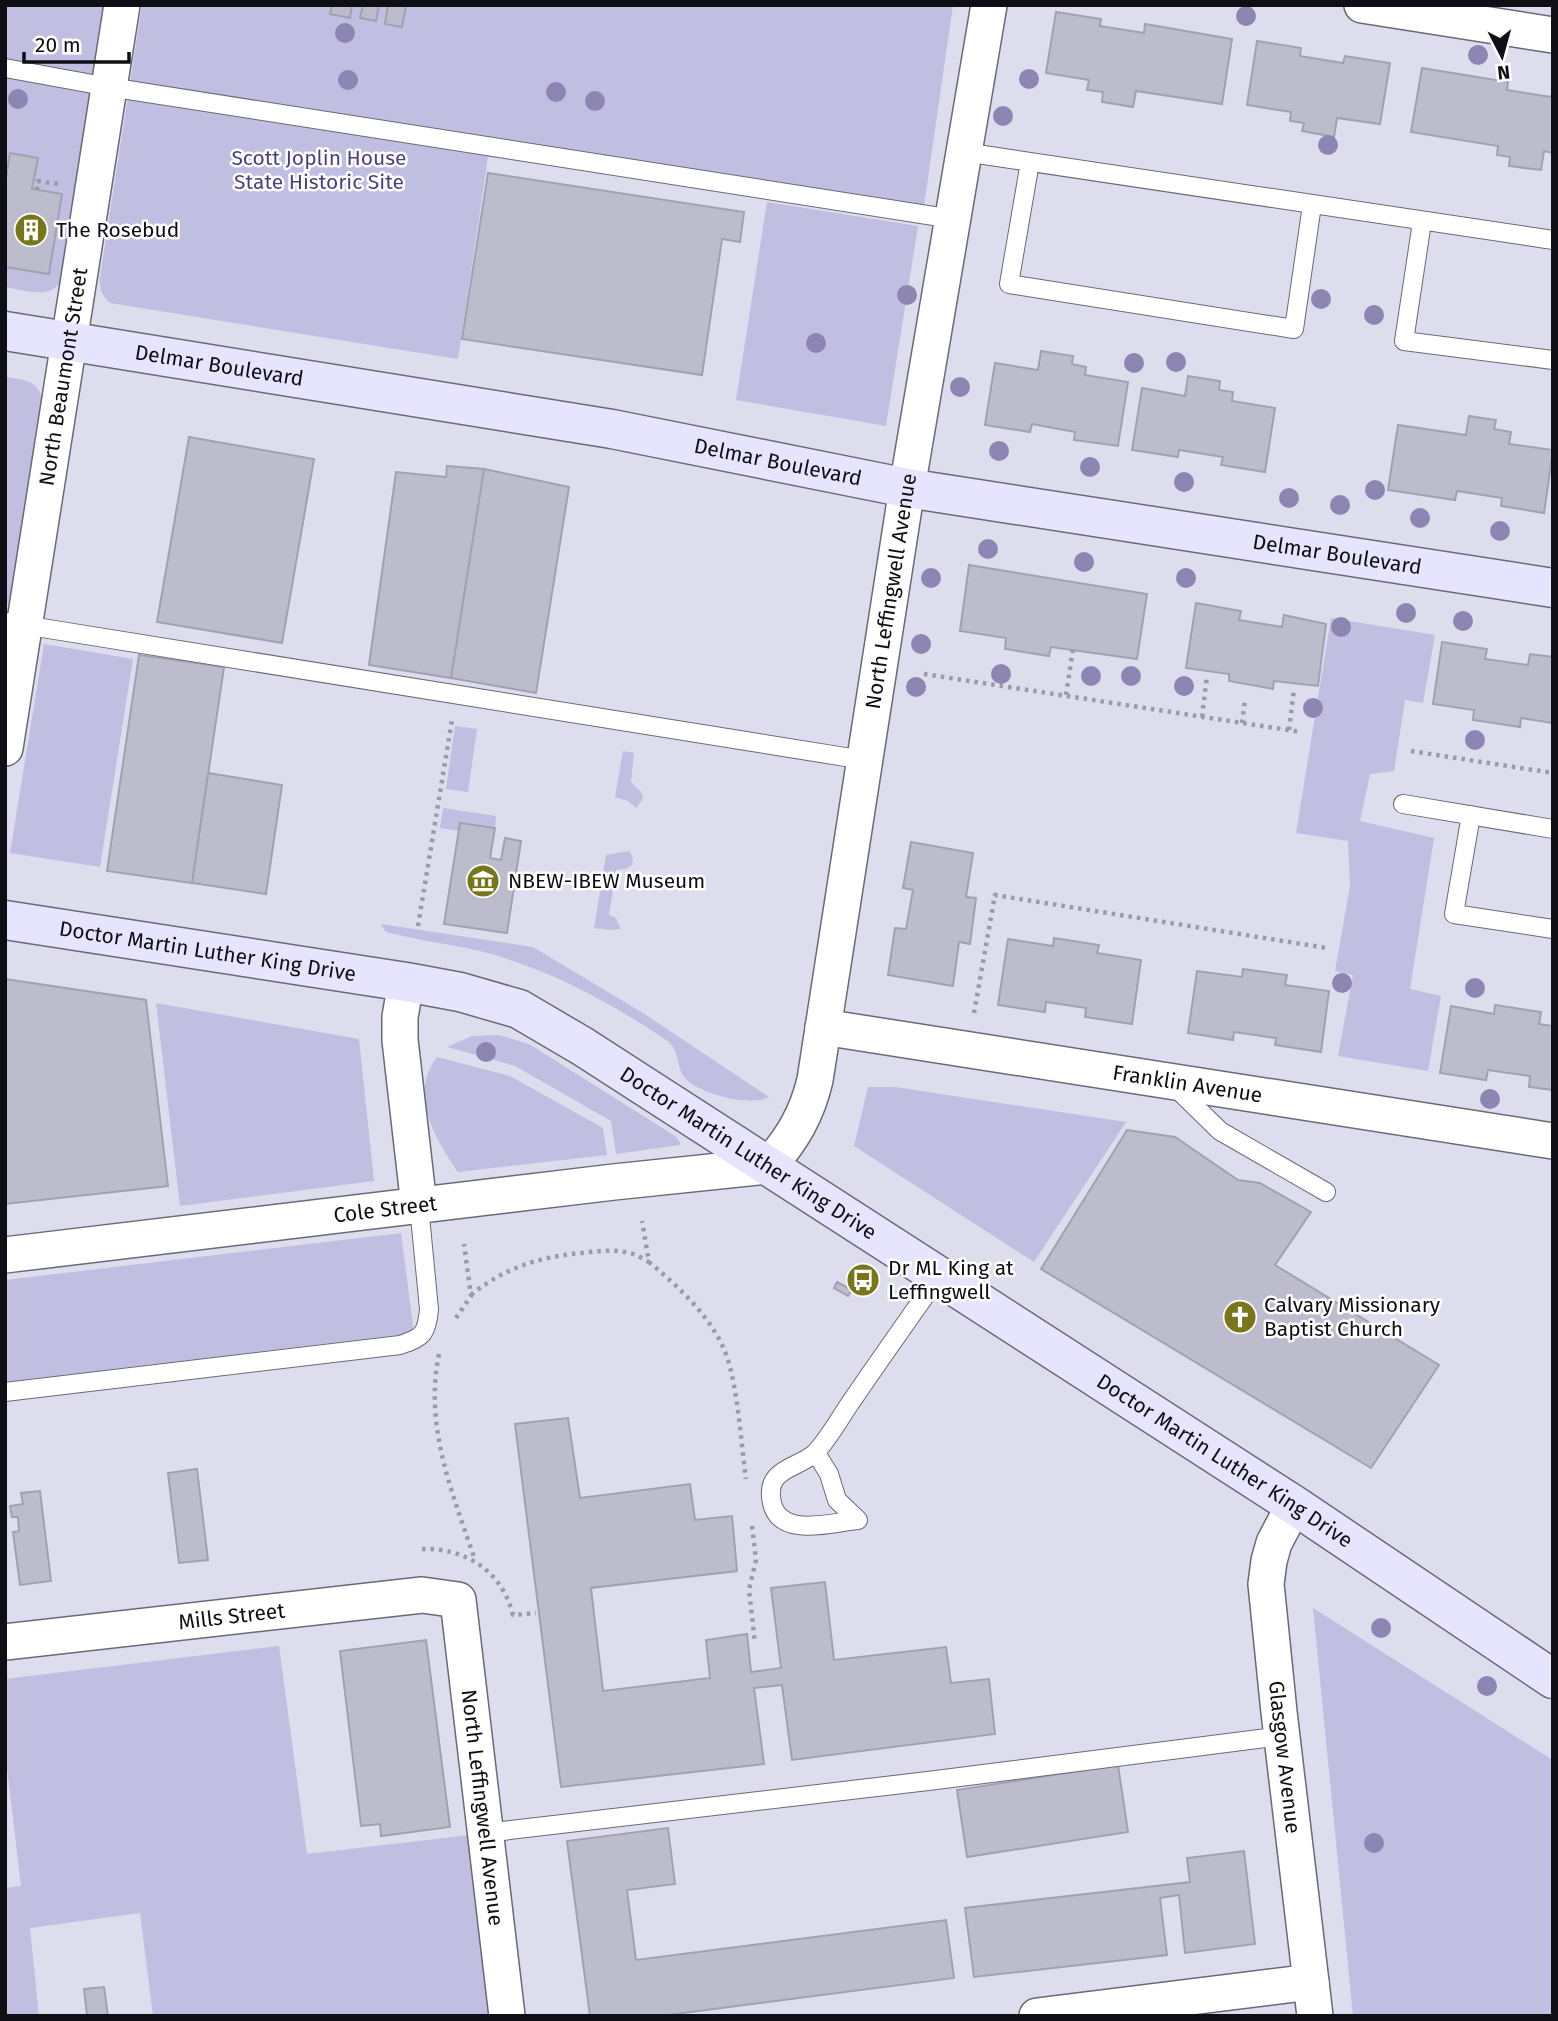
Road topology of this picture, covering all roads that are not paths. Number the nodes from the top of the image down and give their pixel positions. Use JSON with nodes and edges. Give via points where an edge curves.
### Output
{"nodes":[{"id":1,"x":122,"y":5,"type":"edge"},
{"id":2,"x":989,"y":5,"type":"edge"},
{"id":3,"x":1362,"y":5,"type":"edge"},
{"id":4,"x":1553,"y":35,"type":"edge"},
{"id":5,"x":5,"y":68,"type":"edge"},
{"id":6,"x":109,"y":87,"type":"junction"},
{"id":7,"x":964,"y":152,"type":"junction"},
{"id":8,"x":1030,"y":162,"type":"junction"},
{"id":9,"x":1312,"y":205,"type":"junction"},
{"id":10,"x":953,"y":219,"type":"junction"},
{"id":11,"x":1422,"y":222,"type":"junction"},
{"id":12,"x":1553,"y":240,"type":"edge"},
{"id":13,"x":5,"y":331,"type":"edge"},
{"id":14,"x":68,"y":342,"type":"junction"},
{"id":15,"x":1553,"y":360,"type":"edge"},
{"id":16,"x":907,"y":488,"type":"junction"},
{"id":17,"x":1553,"y":588,"type":"edge"},
{"id":18,"x":15,"y":623,"type":"edge"},
{"id":19,"x":5,"y":748,"type":"edge"},
{"id":20,"x":864,"y":760,"type":"junction"},
{"id":21,"x":1403,"y":804,"type":"dead end"},
{"id":22,"x":1471,"y":816,"type":"junction"},
{"id":23,"x":1553,"y":830,"type":"edge"},
{"id":24,"x":5,"y":920,"type":"edge"},
{"id":25,"x":1553,"y":929,"type":"edge"},
{"id":26,"x":405,"y":982,"type":"junction"},
{"id":27,"x":823,"y":1027,"type":"junction"},
{"id":28,"x":1171,"y":1082,"type":"junction"},
{"id":29,"x":1553,"y":1141,"type":"edge"},
{"id":30,"x":768,"y":1166,"type":"junction"},
{"id":31,"x":1326,"y":1192,"type":"dead end"},
{"id":32,"x":419,"y":1206,"type":"junction"},
{"id":33,"x":5,"y":1255,"type":"edge"},
{"id":34,"x":939,"y":1276,"type":"junction"},
{"id":35,"x":5,"y":1392,"type":"edge"},
{"id":36,"x":816,"y":1452,"type":"junction"},
{"id":37,"x":1294,"y":1506,"type":"junction"},
{"id":38,"x":458,"y":1600,"type":"joint"},
{"id":39,"x":5,"y":1643,"type":"edge"},
{"id":40,"x":1553,"y":1679,"type":"edge"},
{"id":41,"x":1282,"y":1736,"type":"junction"},
{"id":42,"x":485,"y":1833,"type":"junction"},
{"id":43,"x":1311,"y":1982,"type":"junction"},
{"id":44,"x":507,"y":2016,"type":"edge"},
{"id":45,"x":1037,"y":2016,"type":"edge"},
{"id":46,"x":1315,"y":2016,"type":"edge"}],
"edges":[{"from":1,"to":6,"type":"street","name":"North Beaumont Street"},
{"from":2,"to":7,"type":"street","name":"North Leffingwell Avenue"},
{"from":3,"to":4,"type":"street"},
{"from":5,"to":6,"type":"lane"},
{"from":6,"to":10,"type":"lane"},
{"from":6,"to":14,"type":"street","name":"North Beaumont Street"},
{"from":7,"to":8,"type":"lane"},
{"from":7,"to":10,"type":"street","name":"North Leffingwell Avenue"},
{"from":8,"to":9,"type":"lane"},
{"from":8,"to":9,"type":"lane","via":[[1009,284],[1294,329]]},
{"from":9,"to":11,"type":"lane"},
{"from":10,"to":16,"type":"street","name":"North Leffingwell Avenue"},
{"from":11,"to":12,"type":"lane"},
{"from":11,"to":15,"type":"lane","via":[[1404,341]]},
{"from":13,"to":14,"type":"main road","name":"Delmar Boulevard"},
{"from":14,"to":16,"type":"main road","name":"Delmar Boulevard","via":[[612,429]]},
{"from":14,"to":18,"type":"street","name":"North Beaumont Street"},
{"from":16,"to":17,"type":"main road","name":"Delmar Boulevard"},
{"from":16,"to":20,"type":"street","name":"North Leffingwell Avenue"},
{"from":18,"to":19,"type":"street","name":"North Beaumont Street"},
{"from":18,"to":20,"type":"lane"},
{"from":20,"to":27,"type":"street","name":"North Leffingwell Avenue"},
{"from":21,"to":22,"type":"lane"},
{"from":22,"to":23,"type":"lane"},
{"from":22,"to":25,"type":"lane","via":[[1454,914]]},
{"from":24,"to":26,"type":"main road","name":"Doctor Martin Luther King Drive"},
{"from":26,"to":30,"type":"main road","name":"Doctor Martin Luther King Drive","via":[[519,1009]]},
{"from":26,"to":32,"type":"street","via":[[400,1040]]},
{"from":27,"to":28,"type":"street","name":"Franklin Avenue"},
{"from":27,"to":30,"type":"street","name":"North Leffingwell Avenue","via":[[804,1116]]},
{"from":28,"to":29,"type":"street","name":"Franklin Avenue"},
{"from":28,"to":31,"type":"lane","via":[[1220,1131]]},
{"from":30,"to":32,"type":"street","name":"Cole Street"},
{"from":30,"to":34,"type":"main road","name":"Doctor Martin Luther King Drive"},
{"from":32,"to":33,"type":"street","name":"Cole Street"},
{"from":32,"to":35,"type":"lane","via":[[429,1309],[428,1326],[418,1339]]},
{"from":34,"to":36,"type":"lane"},
{"from":34,"to":37,"type":"main road","name":"Doctor Martin Luther King Drive"},
{"from":36,"to":36,"type":"lane","via":[[782,1470],[771,1488],[772,1506],[783,1520],[799,1526],[858,1520],[837,1500]]},
{"from":37,"to":40,"type":"main road","name":"Doctor Martin Luther King Drive"},
{"from":37,"to":41,"type":"street","name":"Glasgow Avenue","via":[[1274,1542],[1266,1584]]},
{"from":38,"to":39,"type":"street","name":"Mills Street","via":[[422,1595]]},
{"from":38,"to":42,"type":"street","name":"North Leffingwell Avenue"},
{"from":41,"to":42,"type":"lane"},
{"from":41,"to":43,"type":"street","name":"Glasgow Avenue"},
{"from":42,"to":44,"type":"street","name":"North Leffingwell Avenue"},
{"from":43,"to":45,"type":"street"},
{"from":43,"to":46,"type":"street","name":"Glasgow Avenue"}]}
